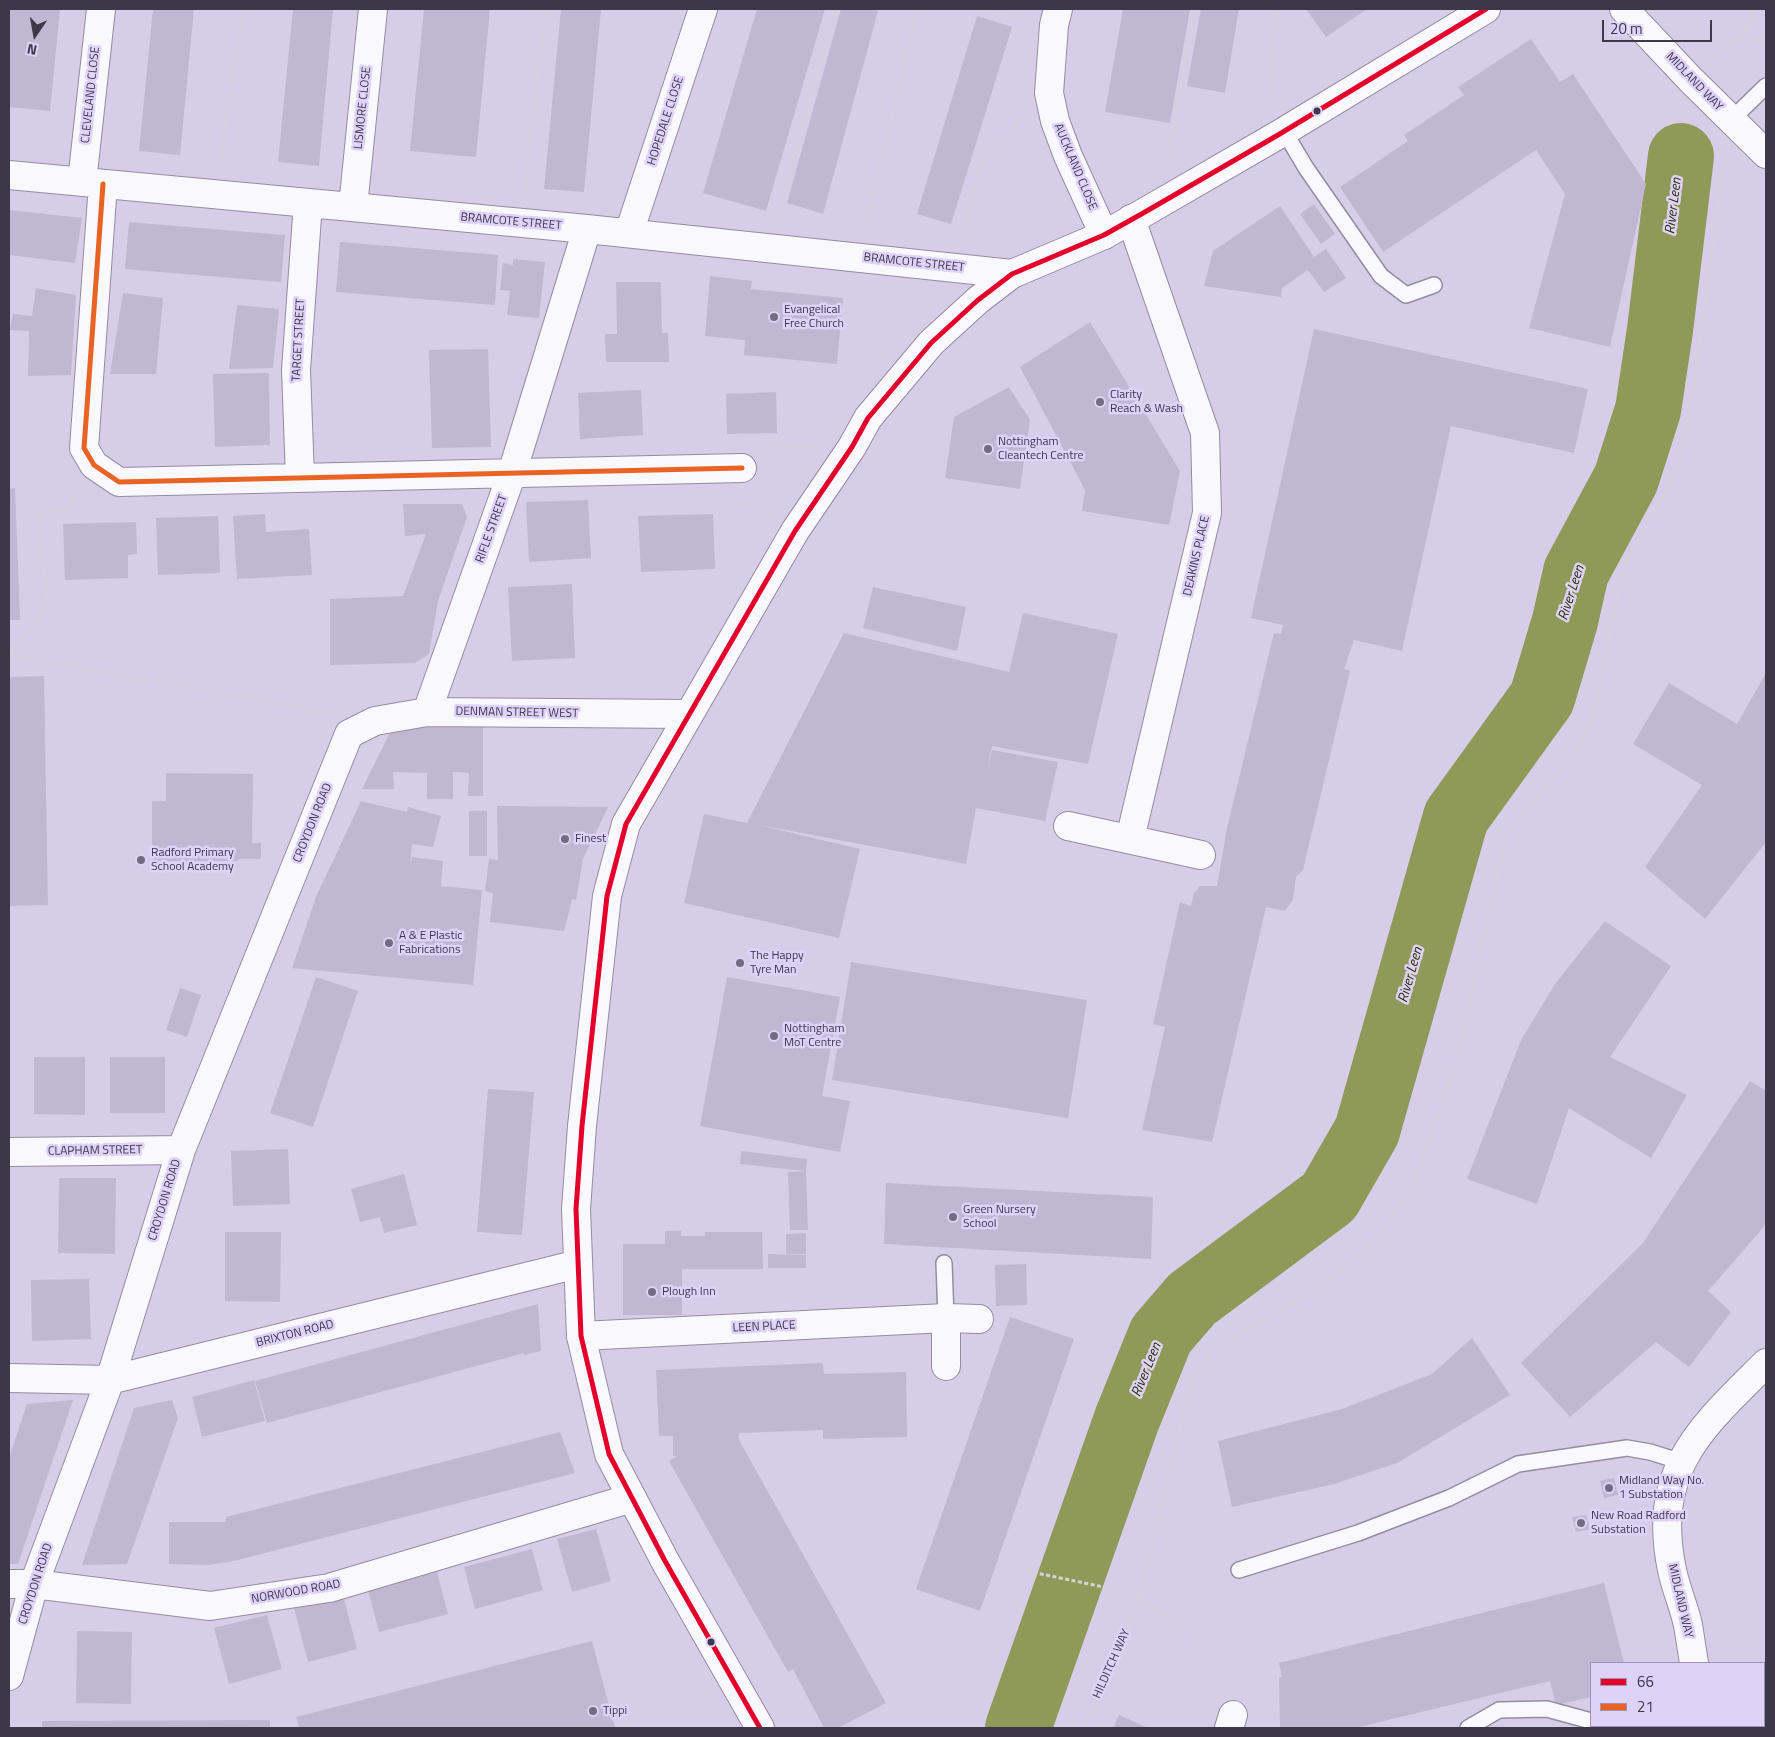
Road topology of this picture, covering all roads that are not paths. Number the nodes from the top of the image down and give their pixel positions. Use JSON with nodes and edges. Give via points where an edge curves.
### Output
{"nodes":[{"id":1,"x":101,"y":9,"type":"edge"},
{"id":2,"x":374,"y":9,"type":"edge"},
{"id":3,"x":703,"y":9,"type":"edge"},
{"id":4,"x":1486,"y":9,"type":"edge"},
{"id":5,"x":1624,"y":9,"type":"edge"},
{"id":6,"x":1056,"y":17,"type":"edge"},
{"id":7,"x":1766,"y":86,"type":"edge"},
{"id":8,"x":1730,"y":120,"type":"junction"},
{"id":9,"x":1281,"y":133,"type":"junction"},
{"id":10,"x":1766,"y":154,"type":"edge"},
{"id":11,"x":9,"y":175,"type":"edge"},
{"id":12,"x":92,"y":183,"type":"junction"},
{"id":13,"x":308,"y":203,"type":"junction"},
{"id":14,"x":353,"y":207,"type":"junction"},
{"id":15,"x":1131,"y":220,"type":"junction"},
{"id":16,"x":587,"y":229,"type":"junction"},
{"id":17,"x":629,"y":234,"type":"junction"},
{"id":18,"x":1104,"y":235,"type":"junction"},
{"id":19,"x":1012,"y":274,"type":"junction"},
{"id":20,"x":1434,"y":285,"type":"dead end"},
{"id":21,"x":742,"y":468,"type":"road end"},
{"id":22,"x":512,"y":473,"type":"junction"},
{"id":23,"x":300,"y":478,"type":"junction"},
{"id":24,"x":427,"y":712,"type":"junction"},
{"id":25,"x":689,"y":714,"type":"junction"},
{"id":26,"x":349,"y":734,"type":"joint"},
{"id":27,"x":1068,"y":826,"type":"dead end"},
{"id":28,"x":1130,"y":839,"type":"junction"},
{"id":29,"x":1202,"y":854,"type":"dead end"},
{"id":30,"x":181,"y":1150,"type":"junction"},
{"id":31,"x":9,"y":1152,"type":"edge"},
{"id":32,"x":944,"y":1263,"type":"dead end"},
{"id":33,"x":578,"y":1264,"type":"junction"},
{"id":34,"x":946,"y":1318,"type":"junction"},
{"id":35,"x":979,"y":1319,"type":"dead end"},
{"id":36,"x":581,"y":1336,"type":"junction"},
{"id":37,"x":1766,"y":1363,"type":"edge"},
{"id":38,"x":946,"y":1366,"type":"dead end"},
{"id":39,"x":9,"y":1378,"type":"edge"},
{"id":40,"x":110,"y":1380,"type":"junction"},
{"id":41,"x":1682,"y":1462,"type":"junction"},
{"id":42,"x":632,"y":1498,"type":"junction"},
{"id":43,"x":1239,"y":1570,"type":"dead end"},
{"id":44,"x":21,"y":1584,"type":"edge"},
{"id":45,"x":1694,"y":1662,"type":"edge"},
{"id":46,"x":9,"y":1676,"type":"edge"},
{"id":47,"x":1590,"y":1721,"type":"edge"},
{"id":48,"x":760,"y":1728,"type":"edge"},
{"id":49,"x":1468,"y":1728,"type":"edge"}],
"edges":[{"from":1,"to":12,"type":"street","name":"CLEVELAND CLOSE"},
{"from":2,"to":14,"type":"street","name":"LISMORE CLOSE"},
{"from":3,"to":17,"type":"street","name":"HOPEDALE CLOSE"},
{"from":4,"to":9,"type":"street"},
{"from":5,"to":8,"type":"street","name":"MIDLAND WAY"},
{"from":6,"to":18,"type":"street","name":"AUCKLAND CLOSE","via":[[1049,93],[1055,121]]},
{"from":7,"to":8,"type":"lane"},
{"from":8,"to":10,"type":"street","name":"MIDLAND WAY"},
{"from":9,"to":15,"type":"street"},
{"from":9,"to":20,"type":"lane","via":[[1381,276],[1406,295]]},
{"from":11,"to":12,"type":"street","name":"BRAMCOTE STREET"},
{"from":12,"to":13,"type":"street","name":"BRAMCOTE STREET"},
{"from":12,"to":23,"type":"street","name":"CLEVELAND CLOSE","via":[[84,448],[94,465],[119,482]]},
{"from":13,"to":14,"type":"street","name":"BRAMCOTE STREET"},
{"from":13,"to":23,"type":"street","name":"TARGET STREET","via":[[296,370]]},
{"from":14,"to":16,"type":"street","name":"BRAMCOTE STREET"},
{"from":15,"to":18,"type":"street"},
{"from":15,"to":28,"type":"street","name":"DEAKINS PLACE","via":[[1205,433],[1207,513]]},
{"from":16,"to":17,"type":"street","name":"BRAMCOTE STREET"},
{"from":16,"to":22,"type":"street","name":"RIFLE STREET"},
{"from":17,"to":19,"type":"street","name":"BRAMCOTE STREET"},
{"from":18,"to":19,"type":"street"},
{"from":19,"to":25,"type":"street","via":[[931,343],[868,418],[795,531]]},
{"from":21,"to":22,"type":"street"},
{"from":22,"to":23,"type":"street"},
{"from":22,"to":24,"type":"street","name":"RIFLE STREET"},
{"from":24,"to":25,"type":"street","name":"DENMAN STREET WEST"},
{"from":24,"to":26,"type":"street","name":"DENMAN STREET WEST","via":[[375,721]]},
{"from":25,"to":33,"type":"street","via":[[626,824],[606,896],[582,1126],[576,1209]]},
{"from":26,"to":30,"type":"street","name":"CROYDON ROAD"},
{"from":27,"to":28,"type":"street"},
{"from":28,"to":29,"type":"street"},
{"from":30,"to":31,"type":"street","name":"CLAPHAM STREET"},
{"from":30,"to":40,"type":"street","name":"CROYDON ROAD"},
{"from":32,"to":34,"type":"lane"},
{"from":33,"to":36,"type":"street"},
{"from":33,"to":40,"type":"street","name":"BRIXTON ROAD"},
{"from":34,"to":35,"type":"street","name":"LEEN PLACE"},
{"from":34,"to":36,"type":"street","name":"LEEN PLACE"},
{"from":34,"to":38,"type":"street"},
{"from":36,"to":42,"type":"street","via":[[609,1454]]},
{"from":37,"to":41,"type":"street","name":"MIDLAND WAY","via":[[1715,1415],[1688,1447]]},
{"from":39,"to":40,"type":"street","name":"BRIXTON ROAD"},
{"from":40,"to":44,"type":"street","name":"CROYDON ROAD"},
{"from":41,"to":43,"type":"lane","via":[[1627,1448],[1518,1464],[1449,1498],[1358,1533]]},
{"from":41,"to":45,"type":"street","name":"MIDLAND WAY","via":[[1669,1499],[1666,1528],[1672,1570],[1688,1625]]},
{"from":42,"to":44,"type":"street","name":"NORWOOD ROAD","via":[[329,1588],[210,1606]]},
{"from":42,"to":48,"type":"street"},
{"from":44,"to":46,"type":"street","name":"CROYDON ROAD"},
{"from":47,"to":49,"type":"lane","via":[[1547,1709],[1499,1710]]}]}
